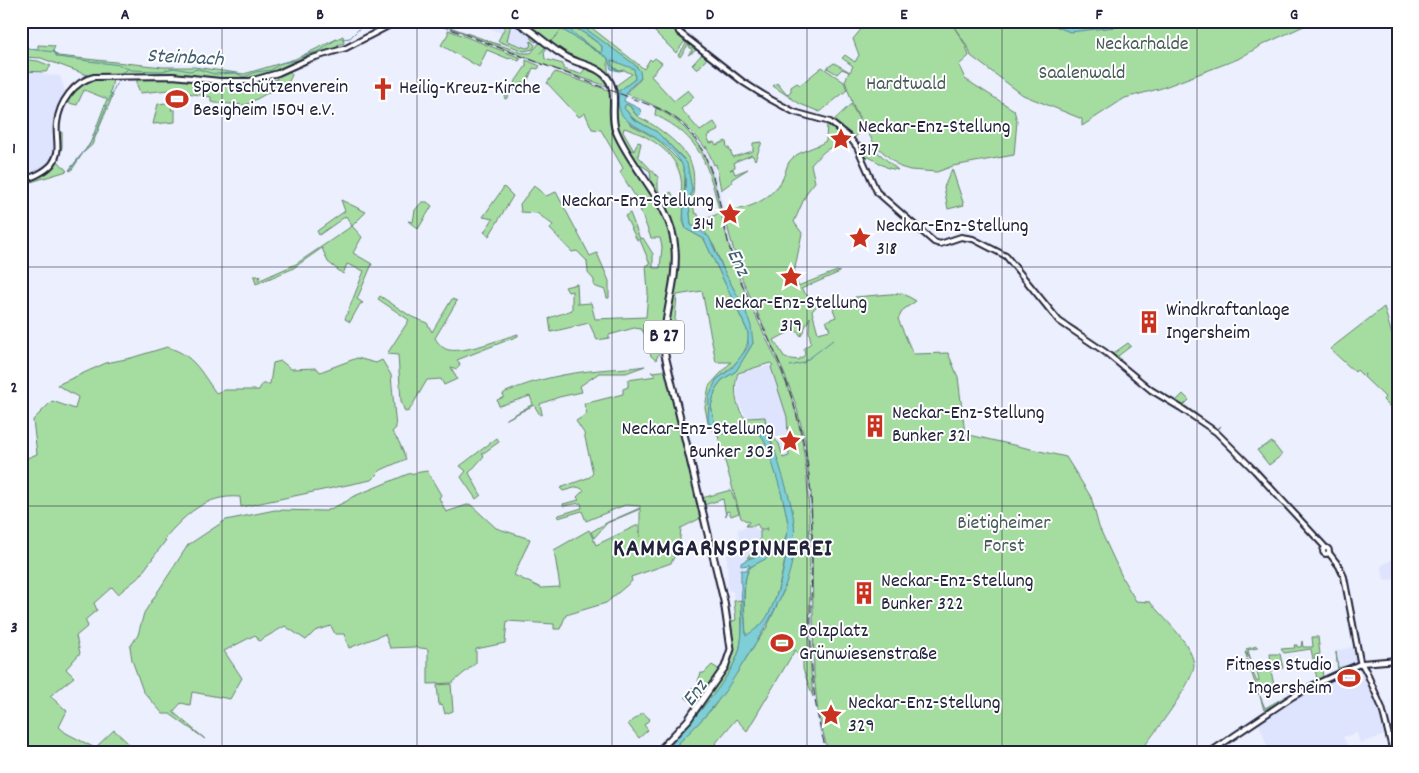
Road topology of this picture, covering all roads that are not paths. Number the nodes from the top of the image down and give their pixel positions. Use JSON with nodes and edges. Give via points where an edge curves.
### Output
{"nodes":[{"id":1,"x":398,"y":21,"type":"edge"},
{"id":2,"x":515,"y":21,"type":"edge"},
{"id":3,"x":675,"y":21,"type":"edge"},
{"id":4,"x":21,"y":181,"type":"edge"},
{"id":5,"x":1398,"y":660,"type":"edge"},
{"id":6,"x":1362,"y":663,"type":"junction"},
{"id":7,"x":658,"y":752,"type":"edge"},
{"id":8,"x":1210,"y":752,"type":"edge"},
{"id":9,"x":1393,"y":752,"type":"edge"}],
"edges":[{"from":1,"to":4,"type":"main road","via":[[344,49],[309,59],[278,73],[236,82],[173,76],[86,79],[72,90],[60,110],[58,150],[53,163]]},
{"from":2,"to":7,"type":"main road","number":"B 27","via":[[564,56],[593,68],[607,78],[613,93],[617,133],[670,224],[675,259],[665,355],[731,638],[725,667],[687,722]]},
{"from":3,"to":6,"type":"main road","via":[[679,32],[749,86],[787,109],[830,122],[853,141],[877,192],[936,243],[961,237],[973,238],[1006,256],[1058,321],[1105,352],[1151,390],[1216,432],[1322,543],[1324,553],[1335,559],[1345,581]]},
{"from":5,"to":6,"type":"main road"},
{"from":6,"to":8,"type":"main road","via":[[1286,700]]},
{"from":6,"to":9,"type":"main road","via":[[1380,701]]}]}
